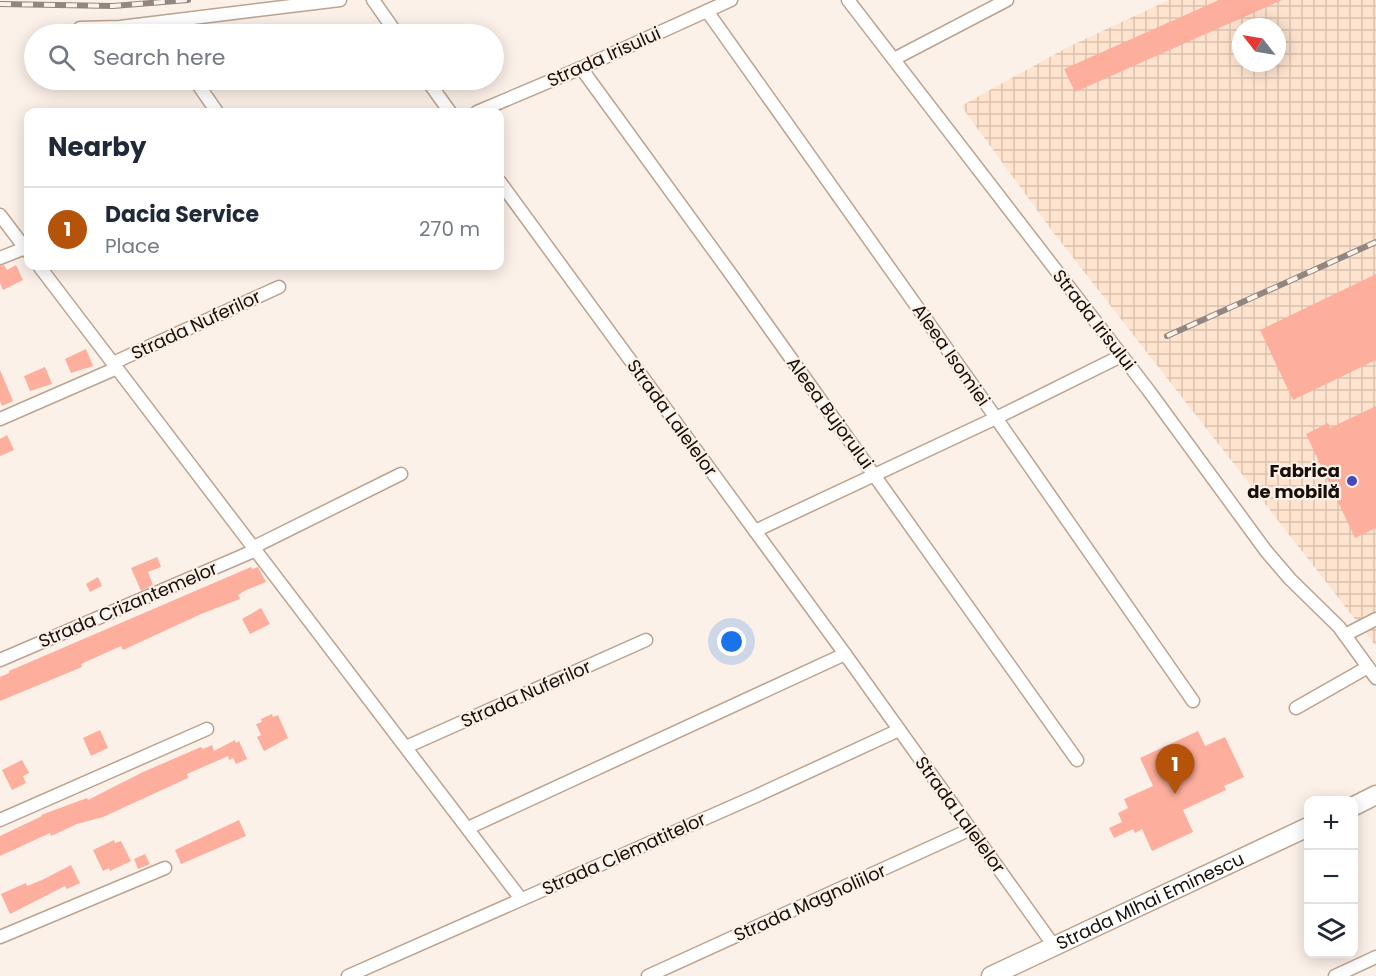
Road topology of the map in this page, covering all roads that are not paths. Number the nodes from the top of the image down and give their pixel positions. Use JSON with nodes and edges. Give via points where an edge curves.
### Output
{"nodes":[{"id":1,"x":340,"y":0,"type":"edge"},
{"id":2,"x":373,"y":0,"type":"edge"},
{"id":3,"x":731,"y":0,"type":"edge"},
{"id":4,"x":848,"y":0,"type":"edge"},
{"id":5,"x":1007,"y":0,"type":"edge"},
{"id":6,"x":706,"y":11,"type":"junction"},
{"id":7,"x":158,"y":23,"type":"joint"},
{"id":8,"x":142,"y":24,"type":"edge"},
{"id":9,"x":390,"y":24,"type":"edge"},
{"id":10,"x":894,"y":59,"type":"junction"},
{"id":11,"x":581,"y":68,"type":"junction"},
{"id":12,"x":202,"y":90,"type":"edge"},
{"id":13,"x":435,"y":90,"type":"edge"},
{"id":14,"x":214,"y":108,"type":"edge"},
{"id":15,"x":447,"y":108,"type":"edge"},
{"id":16,"x":486,"y":108,"type":"edge"},
{"id":17,"x":504,"y":187,"type":"edge"},
{"id":18,"x":0,"y":215,"type":"edge"},
{"id":19,"x":24,"y":246,"type":"edge"},
{"id":20,"x":24,"y":251,"type":"edge"},
{"id":21,"x":0,"y":258,"type":"edge"},
{"id":22,"x":42,"y":270,"type":"edge"},
{"id":23,"x":279,"y":287,"type":"dead end"},
{"id":24,"x":1121,"y":356,"type":"junction"},
{"id":25,"x":115,"y":366,"type":"junction"},
{"id":26,"x":996,"y":418,"type":"junction"},
{"id":27,"x":0,"y":419,"type":"edge"},
{"id":28,"x":401,"y":474,"type":"dead end"},
{"id":29,"x":875,"y":475,"type":"junction"},
{"id":30,"x":755,"y":531,"type":"junction"},
{"id":31,"x":255,"y":549,"type":"junction"},
{"id":32,"x":1376,"y":619,"type":"edge"},
{"id":33,"x":1345,"y":634,"type":"junction"},
{"id":34,"x":646,"y":640,"type":"dead end"},
{"id":35,"x":845,"y":654,"type":"junction"},
{"id":36,"x":0,"y":660,"type":"edge"},
{"id":37,"x":1368,"y":666,"type":"junction"},
{"id":38,"x":1376,"y":678,"type":"edge"},
{"id":39,"x":1193,"y":701,"type":"dead end"},
{"id":40,"x":1296,"y":708,"type":"dead end"},
{"id":41,"x":207,"y":729,"type":"dead end"},
{"id":42,"x":899,"y":730,"type":"junction"},
{"id":43,"x":406,"y":747,"type":"junction"},
{"id":44,"x":1077,"y":760,"type":"dead end"},
{"id":45,"x":1376,"y":795,"type":"edge"},
{"id":46,"x":1358,"y":804,"type":"edge"},
{"id":47,"x":0,"y":820,"type":"edge"},
{"id":48,"x":468,"y":828,"type":"junction"},
{"id":49,"x":1304,"y":829,"type":"edge"},
{"id":50,"x":971,"y":830,"type":"junction"},
{"id":51,"x":165,"y":868,"type":"dead end"},
{"id":52,"x":521,"y":899,"type":"junction"},
{"id":53,"x":0,"y":937,"type":"edge"},
{"id":54,"x":1054,"y":946,"type":"junction"},
{"id":55,"x":1376,"y":957,"type":"edge"},
{"id":56,"x":348,"y":976,"type":"edge"},
{"id":57,"x":648,"y":976,"type":"edge"},
{"id":58,"x":991,"y":976,"type":"edge"},
{"id":59,"x":1335,"y":976,"type":"edge"}],
"edges":[{"from":1,"to":7,"type":"street"},
{"from":2,"to":9,"type":"street"},
{"from":3,"to":6,"type":"street","name":"Strada Irisului"},
{"from":4,"to":10,"type":"street","name":"Strada Irisului"},
{"from":5,"to":10,"type":"street"},
{"from":6,"to":11,"type":"street","name":"Strada Irisului"},
{"from":6,"to":26,"type":"street","name":"Aleea Isomiei"},
{"from":7,"to":8,"type":"street"},
{"from":10,"to":24,"type":"street","name":"Strada Irisului"},
{"from":11,"to":16,"type":"street","name":"Strada Irisului"},
{"from":11,"to":29,"type":"street","name":"Aleea Bujorului"},
{"from":12,"to":14,"type":"street"},
{"from":13,"to":15,"type":"street"},
{"from":17,"to":30,"type":"street","name":"Strada Lalelelor"},
{"from":18,"to":19,"type":"street"},
{"from":20,"to":21,"type":"street"},
{"from":22,"to":25,"type":"street","name":"Strada Nuferilor"},
{"from":23,"to":25,"type":"street","name":"Strada Nuferilor"},
{"from":24,"to":26,"type":"street"},
{"from":24,"to":33,"type":"street","name":"Strada Irisului","via":[[1266,552]]},
{"from":25,"to":27,"type":"street"},
{"from":25,"to":31,"type":"street","name":"Strada Nuferilor"},
{"from":26,"to":29,"type":"street"},
{"from":26,"to":39,"type":"street","name":"Aleea Isomiei"},
{"from":28,"to":31,"type":"street"},
{"from":29,"to":30,"type":"street"},
{"from":29,"to":44,"type":"street","name":"Aleea Bujorului"},
{"from":30,"to":35,"type":"street","name":"Strada Lalelelor"},
{"from":31,"to":36,"type":"street","name":"Strada Crizantemelor"},
{"from":31,"to":43,"type":"street","name":"Strada Nuferilor"},
{"from":32,"to":33,"type":"street"},
{"from":33,"to":37,"type":"street","name":"Strada Irisului"},
{"from":34,"to":43,"type":"street","name":"Strada Nuferilor"},
{"from":35,"to":42,"type":"street","name":"Strada Lalelelor"},
{"from":35,"to":48,"type":"street"},
{"from":37,"to":38,"type":"street","name":"Strada Irisului"},
{"from":37,"to":40,"type":"street"},
{"from":41,"to":47,"type":"street"},
{"from":42,"to":50,"type":"street","name":"Strada Lalelelor"},
{"from":42,"to":52,"type":"street","name":"Strada Clematitelor"},
{"from":43,"to":48,"type":"street","name":"Strada Nuferilor"},
{"from":45,"to":46,"type":"main road"},
{"from":48,"to":52,"type":"street","name":"Strada Nuferilor"},
{"from":49,"to":54,"type":"main road","name":"Strada MIhai Eminescu"},
{"from":50,"to":54,"type":"street","name":"Strada Lalelelor"},
{"from":50,"to":57,"type":"street","name":"Strada Magnoliilor"},
{"from":51,"to":53,"type":"street"},
{"from":52,"to":56,"type":"street","name":"Strada Clematitelor"},
{"from":54,"to":58,"type":"main road","name":"Strada MIhai Eminescu"},
{"from":55,"to":59,"type":"street"}]}
